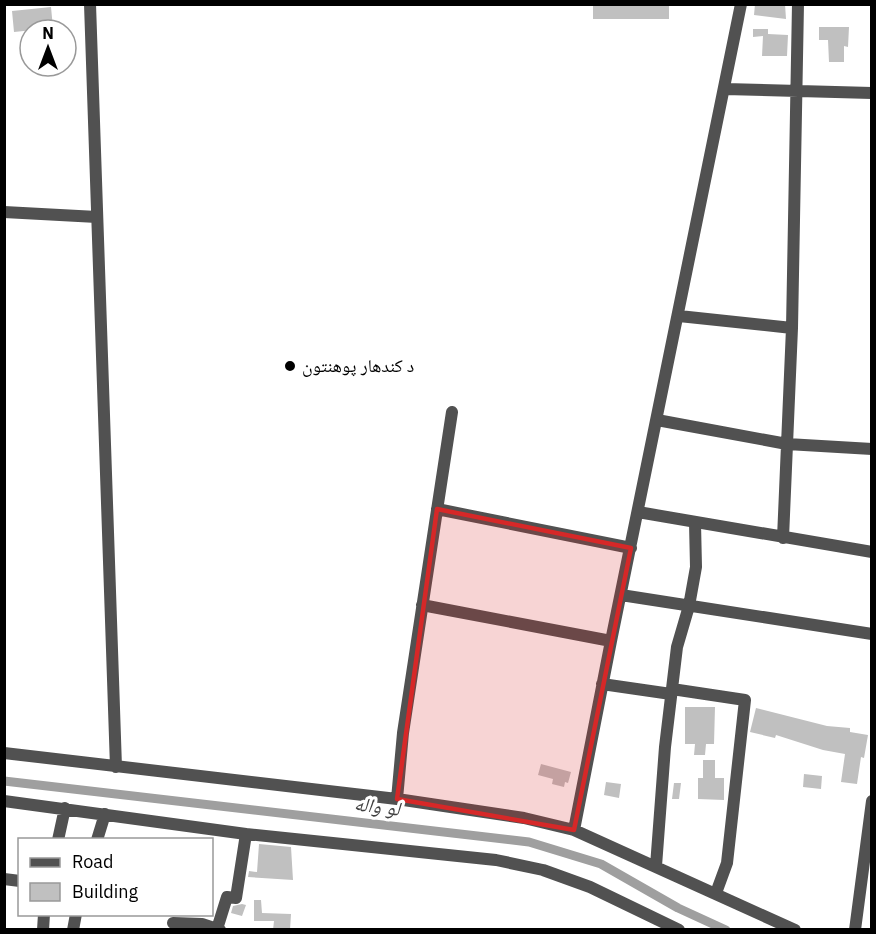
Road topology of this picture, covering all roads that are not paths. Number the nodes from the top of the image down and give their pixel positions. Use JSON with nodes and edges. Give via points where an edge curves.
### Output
{"nodes":[{"id":1,"x":90,"y":4,"type":"edge"},
{"id":2,"x":741,"y":4,"type":"edge"},
{"id":3,"x":798,"y":4,"type":"edge"},
{"id":4,"x":724,"y":89,"type":"junction"},
{"id":5,"x":796,"y":92,"type":"junction"},
{"id":6,"x":872,"y":93,"type":"edge"},
{"id":7,"x":4,"y":212,"type":"edge"},
{"id":8,"x":97,"y":216,"type":"junction"},
{"id":9,"x":679,"y":316,"type":"junction"},
{"id":10,"x":792,"y":328,"type":"junction"},
{"id":11,"x":452,"y":412,"type":"dead end"},
{"id":12,"x":657,"y":420,"type":"junction"},
{"id":13,"x":787,"y":444,"type":"junction"},
{"id":14,"x":872,"y":449,"type":"edge"},
{"id":15,"x":437,"y":509,"type":"junction"},
{"id":16,"x":639,"y":512,"type":"junction"},
{"id":17,"x":695,"y":522,"type":"junction"},
{"id":18,"x":783,"y":538,"type":"junction"},
{"id":19,"x":631,"y":548,"type":"junction"},
{"id":20,"x":872,"y":552,"type":"edge"},
{"id":21,"x":621,"y":595,"type":"junction"},
{"id":22,"x":422,"y":605,"type":"junction"},
{"id":23,"x":689,"y":606,"type":"junction"},
{"id":24,"x":872,"y":634,"type":"edge"},
{"id":25,"x":611,"y":641,"type":"junction"},
{"id":26,"x":602,"y":684,"type":"junction"},
{"id":27,"x":672,"y":692,"type":"junction"},
{"id":28,"x":4,"y":753,"type":"edge"},
{"id":29,"x":116,"y":767,"type":"junction"},
{"id":30,"x":397,"y":799,"type":"junction"},
{"id":31,"x":4,"y":801,"type":"edge"},
{"id":32,"x":872,"y":801,"type":"edge"},
{"id":33,"x":65,"y":808,"type":"junction"},
{"id":34,"x":105,"y":814,"type":"junction"},
{"id":35,"x":574,"y":830,"type":"junction"},
{"id":36,"x":246,"y":834,"type":"junction"},
{"id":37,"x":58,"y":838,"type":"edge"},
{"id":38,"x":98,"y":838,"type":"edge"},
{"id":39,"x":656,"y":866,"type":"junction"},
{"id":40,"x":716,"y":893,"type":"junction"},
{"id":41,"x":173,"y":922,"type":"dead end"},
{"id":42,"x":673,"y":928,"type":"edge"},
{"id":43,"x":218,"y":929,"type":"edge"},
{"id":44,"x":795,"y":930,"type":"edge"},
{"id":45,"x":855,"y":930,"type":"edge"}],
"edges":[{"from":1,"to":8,"type":"street"},
{"from":2,"to":4,"type":"street"},
{"from":3,"to":5,"type":"street"},
{"from":4,"to":5,"type":"street"},
{"from":4,"to":9,"type":"street"},
{"from":5,"to":6,"type":"street"},
{"from":5,"to":10,"type":"street"},
{"from":7,"to":8,"type":"street"},
{"from":8,"to":29,"type":"street"},
{"from":9,"to":10,"type":"street"},
{"from":9,"to":12,"type":"street"},
{"from":10,"to":13,"type":"street"},
{"from":11,"to":15,"type":"street"},
{"from":12,"to":13,"type":"street"},
{"from":12,"to":16,"type":"street"},
{"from":13,"to":14,"type":"street"},
{"from":13,"to":18,"type":"street"},
{"from":15,"to":19,"type":"street"},
{"from":15,"to":22,"type":"street"},
{"from":16,"to":17,"type":"street"},
{"from":16,"to":19,"type":"street"},
{"from":17,"to":18,"type":"street"},
{"from":17,"to":23,"type":"street","via":[[696,567]]},
{"from":18,"to":20,"type":"street"},
{"from":19,"to":21,"type":"street"},
{"from":21,"to":23,"type":"street"},
{"from":21,"to":25,"type":"street"},
{"from":22,"to":25,"type":"street"},
{"from":22,"to":30,"type":"street"},
{"from":23,"to":24,"type":"street"},
{"from":23,"to":27,"type":"street","via":[[677,647]]},
{"from":25,"to":26,"type":"street"},
{"from":26,"to":27,"type":"street"},
{"from":26,"to":35,"type":"street"},
{"from":27,"to":39,"type":"street"},
{"from":27,"to":40,"type":"street","via":[[745,700],[727,863]]},
{"from":28,"to":29,"type":"street"},
{"from":29,"to":30,"type":"street"},
{"from":30,"to":35,"type":"street","via":[[524,818]]},
{"from":31,"to":33,"type":"street"},
{"from":32,"to":45,"type":"street"},
{"from":33,"to":34,"type":"street"},
{"from":33,"to":37,"type":"street"},
{"from":34,"to":36,"type":"street"},
{"from":34,"to":38,"type":"street"},
{"from":35,"to":39,"type":"street"},
{"from":36,"to":42,"type":"street","via":[[496,860],[543,870],[590,887]]},
{"from":36,"to":43,"type":"street","via":[[236,898],[227,897]]},
{"from":39,"to":40,"type":"street"},
{"from":40,"to":44,"type":"street"},
{"from":41,"to":43,"type":"street"}]}
